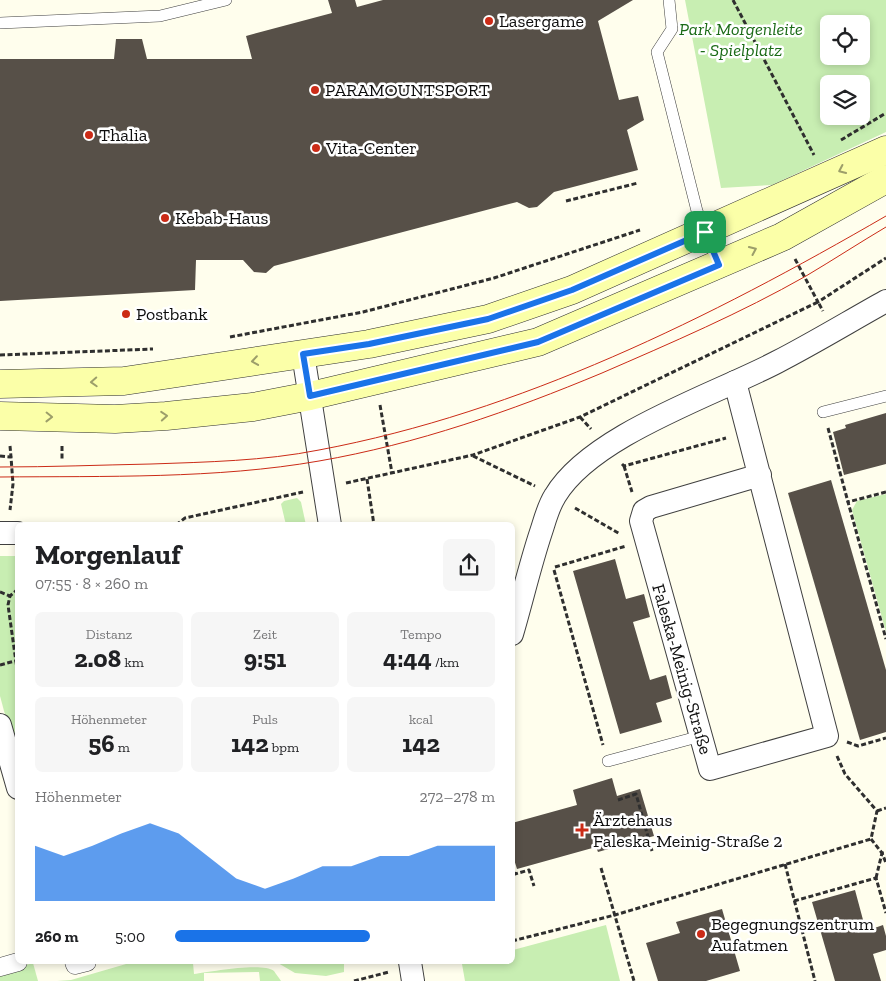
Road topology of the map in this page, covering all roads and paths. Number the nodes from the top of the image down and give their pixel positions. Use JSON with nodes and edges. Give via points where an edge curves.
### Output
{"nodes":[{"id":1,"x":226,"y":0,"type":"edge"},
{"id":2,"x":669,"y":0,"type":"edge"},
{"id":3,"x":733,"y":0,"type":"edge"},
{"id":4,"x":0,"y":22,"type":"edge"},
{"id":5,"x":886,"y":150,"type":"edge"},
{"id":6,"x":814,"y":156,"type":"dead end"},
{"id":7,"x":886,"y":178,"type":"edge"},
{"id":8,"x":638,"y":183,"type":"dead end"},
{"id":9,"x":566,"y":201,"type":"dead end"},
{"id":10,"x":646,"y":228,"type":"dead end"},
{"id":11,"x":705,"y":232,"type":"junction"},
{"id":12,"x":886,"y":258,"type":"edge"},
{"id":13,"x":719,"y":265,"type":"junction"},
{"id":14,"x":886,"y":301,"type":"edge"},
{"id":15,"x":818,"y":302,"type":"junction"},
{"id":16,"x":834,"y":330,"type":"junction"},
{"id":17,"x":222,"y":338,"type":"dead end"},
{"id":18,"x":161,"y":348,"type":"dead end"},
{"id":19,"x":303,"y":354,"type":"junction"},
{"id":20,"x":0,"y":355,"type":"edge"},
{"id":21,"x":735,"y":382,"type":"junction"},
{"id":22,"x":0,"y":384,"type":"edge"},
{"id":23,"x":310,"y":396,"type":"junction"},
{"id":24,"x":886,"y":396,"type":"edge"},
{"id":25,"x":823,"y":412,"type":"dead end"},
{"id":26,"x":0,"y":416,"type":"edge"},
{"id":27,"x":826,"y":424,"type":"dead end"},
{"id":28,"x":10,"y":446,"type":"dead end"},
{"id":29,"x":62,"y":446,"type":"dead end"},
{"id":30,"x":473,"y":455,"type":"junction"},
{"id":31,"x":0,"y":456,"type":"edge"},
{"id":32,"x":12,"y":458,"type":"junction"},
{"id":33,"x":62,"y":459,"type":"dead end"},
{"id":34,"x":760,"y":475,"type":"junction"},
{"id":35,"x":367,"y":479,"type":"junction"},
{"id":36,"x":323,"y":488,"type":"junction"},
{"id":37,"x":886,"y":492,"type":"edge"},
{"id":38,"x":555,"y":496,"type":"junction"},
{"id":39,"x":848,"y":502,"type":"junction"},
{"id":40,"x":180,"y":522,"type":"edge"},
{"id":41,"x":329,"y":522,"type":"edge"},
{"id":42,"x":374,"y":522,"type":"edge"},
{"id":43,"x":8,"y":533,"type":"edge"},
{"id":44,"x":642,"y":546,"type":"junction"},
{"id":45,"x":531,"y":564,"type":"junction"},
{"id":46,"x":554,"y":567,"type":"junction"},
{"id":47,"x":0,"y":592,"type":"edge"},
{"id":48,"x":15,"y":592,"type":"edge"},
{"id":49,"x":10,"y":596,"type":"junction"},
{"id":50,"x":515,"y":623,"type":"edge"},
{"id":51,"x":886,"y":638,"type":"edge"},
{"id":52,"x":15,"y":661,"type":"joint"},
{"id":53,"x":0,"y":665,"type":"edge"},
{"id":54,"x":0,"y":725,"type":"edge"},
{"id":55,"x":701,"y":736,"type":"junction"},
{"id":56,"x":827,"y":736,"type":"junction"},
{"id":57,"x":886,"y":738,"type":"edge"},
{"id":58,"x":608,"y":761,"type":"joint"},
{"id":59,"x":15,"y":778,"type":"edge"},
{"id":60,"x":618,"y":800,"type":"dead end"},
{"id":61,"x":886,"y":808,"type":"edge"},
{"id":62,"x":877,"y":811,"type":"junction"},
{"id":63,"x":871,"y":839,"type":"junction"},
{"id":64,"x":652,"y":851,"type":"dead end"},
{"id":65,"x":884,"y":853,"type":"edge"},
{"id":66,"x":886,"y":863,"type":"edge"},
{"id":67,"x":785,"y":864,"type":"junction"},
{"id":68,"x":601,"y":868,"type":"dead end"},
{"id":69,"x":515,"y":874,"type":"edge"},
{"id":70,"x":876,"y":878,"type":"junction"},
{"id":71,"x":534,"y":886,"type":"dead end"},
{"id":72,"x":794,"y":901,"type":"junction"},
{"id":73,"x":886,"y":913,"type":"edge"},
{"id":74,"x":615,"y":915,"type":"junction"},
{"id":75,"x":515,"y":940,"type":"edge"},
{"id":76,"x":15,"y":963,"type":"edge"},
{"id":77,"x":0,"y":967,"type":"edge"},
{"id":78,"x":411,"y":970,"type":"edge"},
{"id":79,"x":354,"y":981,"type":"edge"},
{"id":80,"x":634,"y":981,"type":"edge"},
{"id":81,"x":815,"y":981,"type":"edge"}],
"edges":[{"from":1,"to":4,"type":"lane","via":[[160,16]]},
{"from":2,"to":11,"type":"lane","via":[[672,29],[656,52],[696,211]]},
{"from":3,"to":6,"type":"path"},
{"from":5,"to":11,"type":"main road","one_way":true},
{"from":13,"to":7,"type":"main road","one_way":true,"via":[[782,237]]},
{"from":8,"to":9,"type":"path"},
{"from":10,"to":17,"type":"path","via":[[494,278],[363,312]]},
{"from":11,"to":13,"type":"lane"},
{"from":11,"to":19,"type":"main road","via":[[572,290],[488,319]]},
{"from":12,"to":15,"type":"path"},
{"from":13,"to":23,"type":"main road","via":[[538,342]]},
{"from":14,"to":16,"type":"street"},
{"from":15,"to":16,"type":"path"},
{"from":15,"to":30,"type":"path","via":[[580,417]]},
{"from":16,"to":21,"type":"street"},
{"from":18,"to":20,"type":"path"},
{"from":19,"to":22,"type":"main road","one_way":true,"via":[[124,381]]},
{"from":19,"to":23,"type":"street"},
{"from":21,"to":34,"type":"street"},
{"from":21,"to":38,"type":"street","via":[[629,432],[591,458]]},
{"from":26,"to":23,"type":"main road","one_way":true,"via":[[115,419],[166,416],[253,407]]},
{"from":23,"to":36,"type":"street"},
{"from":24,"to":25,"type":"lane"},
{"from":27,"to":39,"type":"path"},
{"from":28,"to":32,"type":"path"},
{"from":29,"to":33,"type":"path"},
{"from":30,"to":35,"type":"path"},
{"from":30,"to":38,"type":"path"},
{"from":31,"to":32,"type":"path"},
{"from":32,"to":43,"type":"path"},
{"from":34,"to":44,"type":"street","name":"Faleska-Meinig-Straße","via":[[650,507],[644,511],[640,521]]},
{"from":34,"to":56,"type":"street"},
{"from":35,"to":36,"type":"path"},
{"from":35,"to":42,"type":"path"},
{"from":36,"to":40,"type":"path","via":[[185,518]]},
{"from":36,"to":41,"type":"street"},
{"from":37,"to":39,"type":"path"},
{"from":38,"to":44,"type":"path"},
{"from":38,"to":45,"type":"street"},
{"from":39,"to":51,"type":"path"},
{"from":44,"to":46,"type":"path"},
{"from":44,"to":55,"type":"street","name":"Faleska-Meinig-Straße"},
{"from":45,"to":46,"type":"path"},
{"from":45,"to":50,"type":"street"},
{"from":46,"to":58,"type":"path"},
{"from":47,"to":49,"type":"path"},
{"from":48,"to":49,"type":"path"},
{"from":49,"to":52,"type":"path","via":[[8,605]]},
{"from":52,"to":53,"type":"path"},
{"from":54,"to":59,"type":"street"},
{"from":55,"to":56,"type":"street","name":"Faleska-Meinig-Straße","via":[[710,769]]},
{"from":55,"to":58,"type":"lane"},
{"from":56,"to":57,"type":"path","via":[[858,746]]},
{"from":56,"to":62,"type":"path","via":[[845,774]]},
{"from":60,"to":64,"type":"path","via":[[636,794]]},
{"from":61,"to":62,"type":"path"},
{"from":62,"to":63,"type":"path"},
{"from":63,"to":65,"type":"path"},
{"from":63,"to":67,"type":"path"},
{"from":65,"to":66,"type":"path"},
{"from":65,"to":70,"type":"path"},
{"from":67,"to":72,"type":"path"},
{"from":67,"to":74,"type":"path"},
{"from":68,"to":74,"type":"path"},
{"from":69,"to":71,"type":"path","via":[[529,870]]},
{"from":70,"to":72,"type":"path"},
{"from":70,"to":73,"type":"path"},
{"from":72,"to":81,"type":"path"},
{"from":74,"to":75,"type":"path"},
{"from":74,"to":80,"type":"path"},
{"from":76,"to":77,"type":"street"},
{"from":78,"to":79,"type":"path"}]}
